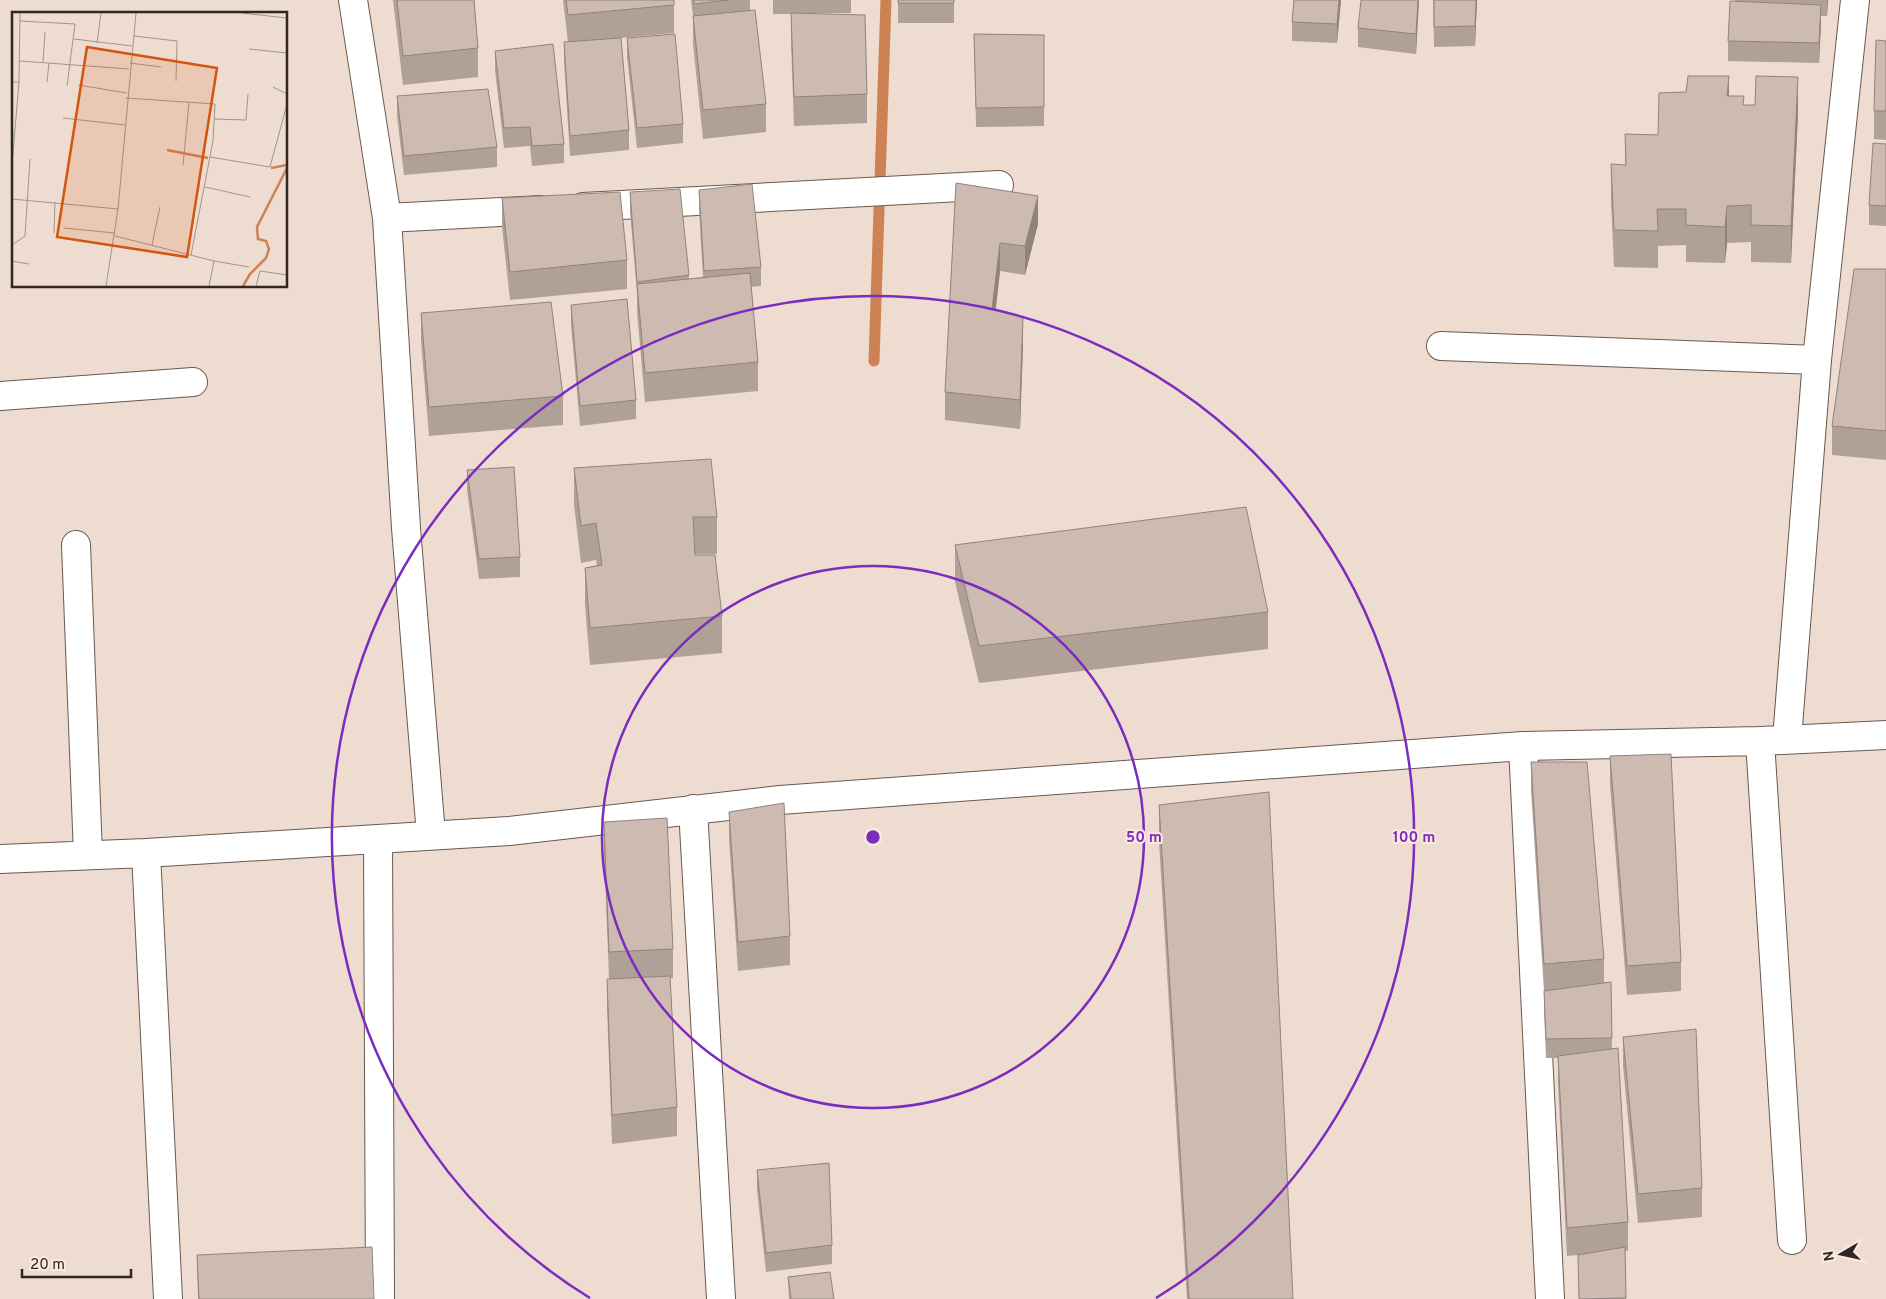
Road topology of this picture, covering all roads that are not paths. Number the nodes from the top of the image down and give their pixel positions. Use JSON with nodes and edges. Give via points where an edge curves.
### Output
{"nodes":[{"id":1,"x":354,"y":0,"type":"edge"},
{"id":2,"x":1855,"y":0,"type":"edge"},
{"id":3,"x":999,"y":185,"type":"dead end"},
{"id":4,"x":387,"y":218,"type":"junction"},
{"id":5,"x":1441,"y":346,"type":"dead end"},
{"id":6,"x":1817,"y":360,"type":"junction"},
{"id":7,"x":193,"y":382,"type":"dead end"},
{"id":8,"x":0,"y":396,"type":"edge"},
{"id":9,"x":76,"y":545,"type":"dead end"},
{"id":10,"x":1886,"y":735,"type":"edge"},
{"id":11,"x":1788,"y":739,"type":"junction"},
{"id":12,"x":1760,"y":741,"type":"junction"},
{"id":13,"x":1523,"y":746,"type":"junction"},
{"id":14,"x":694,"y":809,"type":"junction"},
{"id":15,"x":431,"y":835,"type":"junction"},
{"id":16,"x":378,"y":839,"type":"junction"},
{"id":17,"x":146,"y":853,"type":"junction"},
{"id":18,"x":88,"y":855,"type":"junction"},
{"id":19,"x":0,"y":859,"type":"edge"},
{"id":20,"x":1792,"y":1240,"type":"dead end"},
{"id":21,"x":168,"y":1299,"type":"edge"},
{"id":22,"x":380,"y":1299,"type":"edge"},
{"id":23,"x":721,"y":1299,"type":"edge"},
{"id":24,"x":1550,"y":1299,"type":"edge"}],
"edges":[{"from":1,"to":4,"type":"street"},
{"from":2,"to":6,"type":"street"},
{"from":3,"to":4,"type":"street"},
{"from":4,"to":15,"type":"street","via":[[406,528]]},
{"from":5,"to":6,"type":"street"},
{"from":6,"to":11,"type":"street"},
{"from":7,"to":8,"type":"street"},
{"from":9,"to":18,"type":"street"},
{"from":10,"to":11,"type":"street"},
{"from":11,"to":12,"type":"street"},
{"from":12,"to":13,"type":"street"},
{"from":12,"to":20,"type":"street"},
{"from":13,"to":14,"type":"street"},
{"from":13,"to":24,"type":"street"},
{"from":14,"to":15,"type":"street","via":[[509,831]]},
{"from":14,"to":23,"type":"street"},
{"from":15,"to":16,"type":"street"},
{"from":16,"to":17,"type":"street"},
{"from":16,"to":22,"type":"street"},
{"from":17,"to":18,"type":"street"},
{"from":17,"to":21,"type":"street"},
{"from":18,"to":19,"type":"street"}]}
